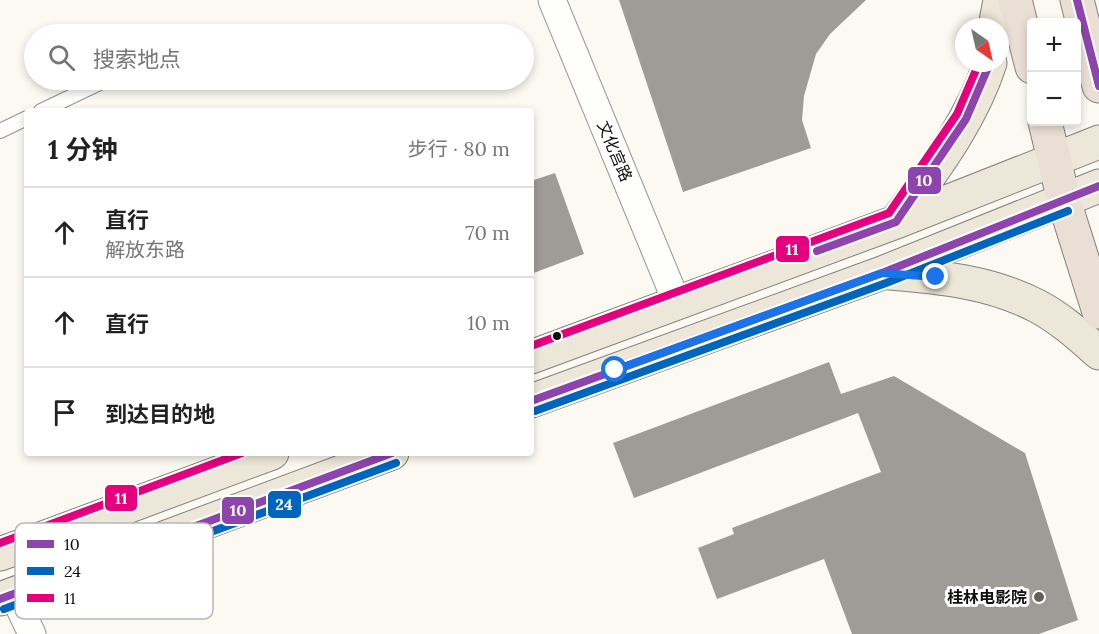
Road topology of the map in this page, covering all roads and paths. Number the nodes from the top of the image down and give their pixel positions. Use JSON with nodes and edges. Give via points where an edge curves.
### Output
{"nodes":[{"id":1,"x":552,"y":0,"type":"edge"},
{"id":2,"x":1000,"y":0,"type":"edge"},
{"id":3,"x":1015,"y":0,"type":"edge"},
{"id":4,"x":1077,"y":0,"type":"edge"},
{"id":5,"x":997,"y":18,"type":"edge"},
{"id":6,"x":1027,"y":47,"type":"edge"},
{"id":7,"x":986,"y":72,"type":"edge"},
{"id":8,"x":1099,"y":86,"type":"edge"},
{"id":9,"x":85,"y":90,"type":"edge"},
{"id":10,"x":47,"y":108,"type":"edge"},
{"id":11,"x":24,"y":119,"type":"edge"},
{"id":12,"x":1046,"y":126,"type":"edge"},
{"id":13,"x":0,"y":131,"type":"edge"},
{"id":14,"x":1099,"y":142,"type":"edge"},
{"id":15,"x":1054,"y":160,"type":"junction"},
{"id":16,"x":1099,"y":186,"type":"edge"},
{"id":17,"x":1064,"y":201,"type":"junction"},
{"id":18,"x":896,"y":222,"type":"junction"},
{"id":19,"x":882,"y":273,"type":"junction"},
{"id":20,"x":677,"y":303,"type":"junction"},
{"id":21,"x":1099,"y":312,"type":"edge"},
{"id":22,"x":1099,"y":353,"type":"edge"},
{"id":23,"x":534,"y":356,"type":"edge"},
{"id":24,"x":534,"y":400,"type":"edge"},
{"id":25,"x":264,"y":456,"type":"edge"},
{"id":26,"x":384,"y":456,"type":"edge"},
{"id":27,"x":83,"y":523,"type":"edge"},
{"id":28,"x":204,"y":523,"type":"edge"},
{"id":29,"x":15,"y":548,"type":"edge"},
{"id":30,"x":0,"y":554,"type":"edge"},
{"id":31,"x":22,"y":619,"type":"edge"},
{"id":32,"x":32,"y":634,"type":"edge"}],
"edges":[{"from":1,"to":20,"type":"street","name":"文化宫路"},
{"from":2,"to":5,"type":"main road"},
{"from":3,"to":6,"type":"highway"},
{"from":4,"to":8,"type":"highway"},
{"from":7,"to":18,"type":"main road","via":[[966,119]]},
{"from":9,"to":10,"type":"lane"},
{"from":11,"to":13,"type":"lane"},
{"from":12,"to":15,"type":"highway"},
{"from":14,"to":15,"type":"main road"},
{"from":15,"to":17,"type":"highway"},
{"from":15,"to":18,"type":"main road"},
{"from":16,"to":17,"type":"main road"},
{"from":17,"to":19,"type":"main road"},
{"from":17,"to":21,"type":"highway"},
{"from":18,"to":20,"type":"main road"},
{"from":19,"to":22,"type":"main road","via":[[992,287],[1038,306]]},
{"from":19,"to":24,"type":"main road"},
{"from":20,"to":23,"type":"main road"},
{"from":25,"to":27,"type":"main road"},
{"from":26,"to":28,"type":"main road"},
{"from":29,"to":30,"type":"main road"},
{"from":31,"to":32,"type":"street"}]}
